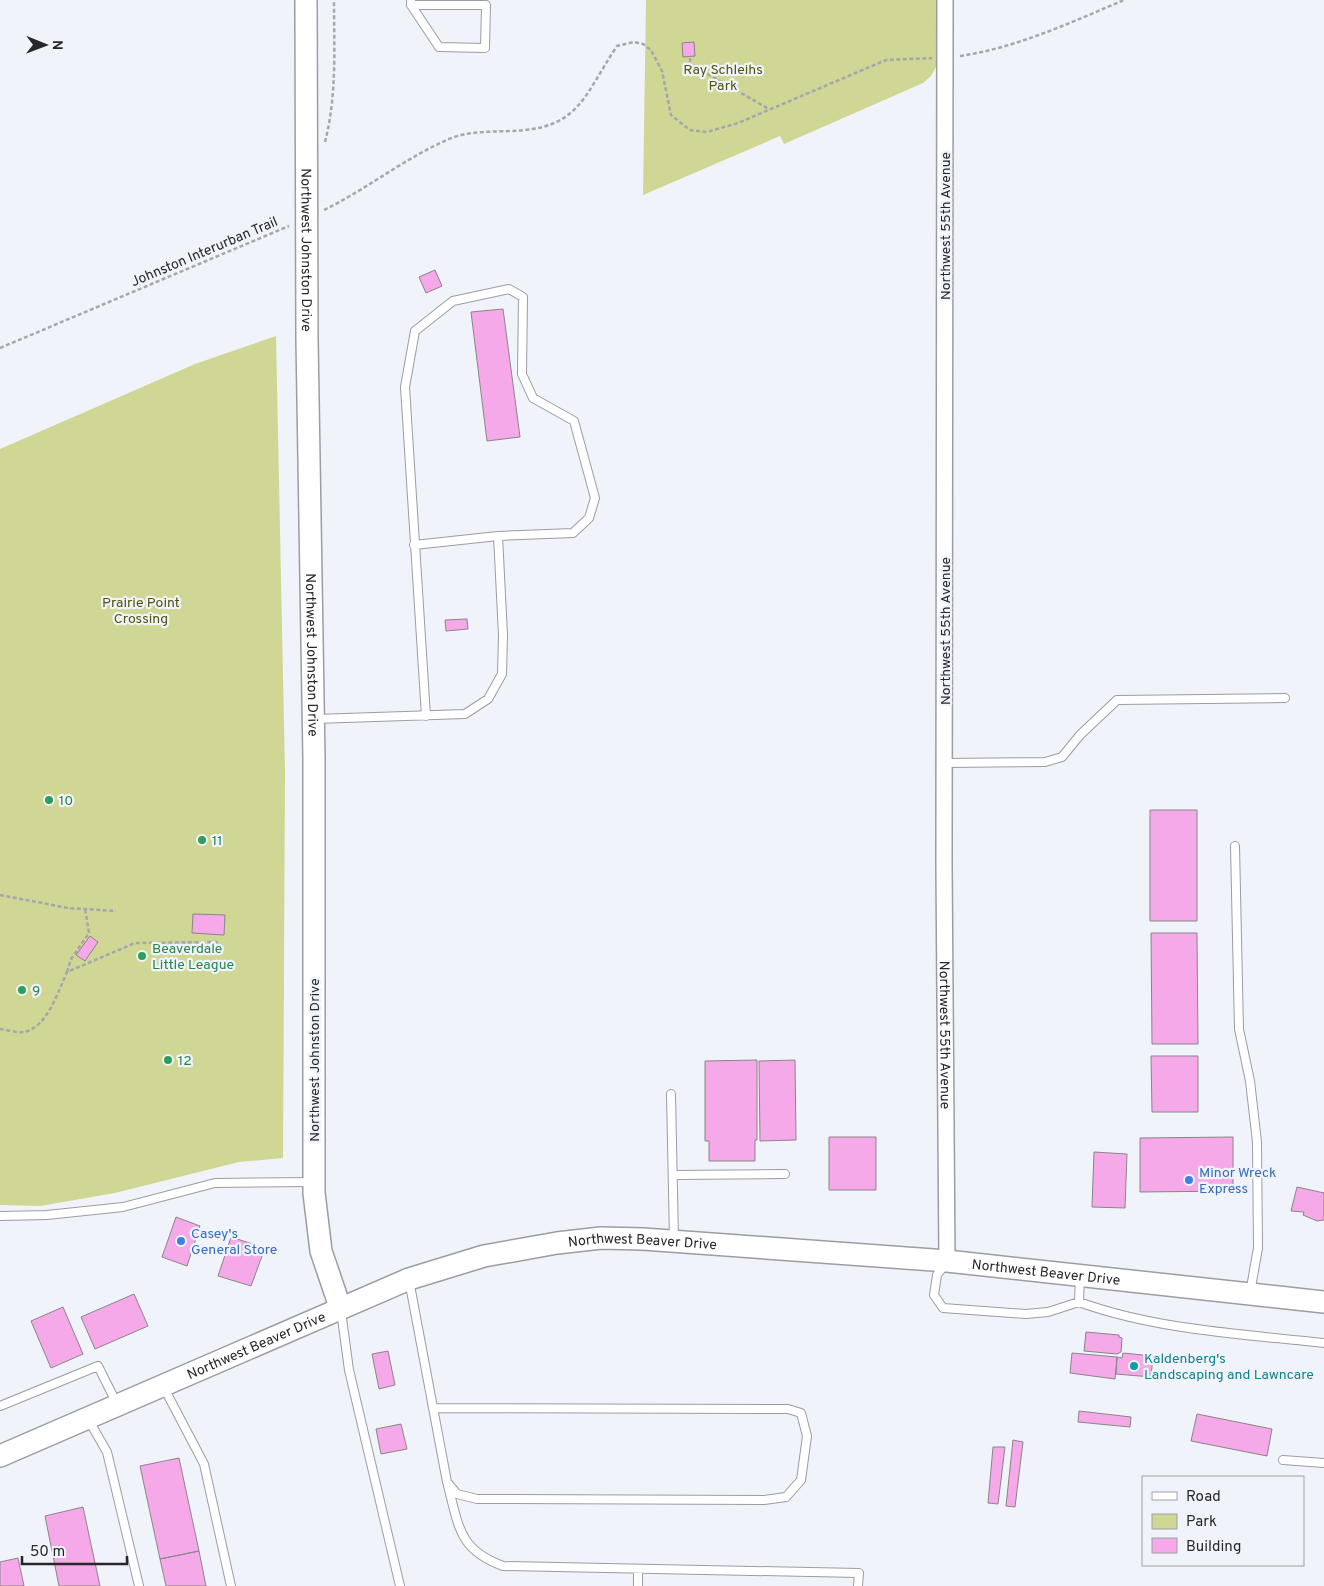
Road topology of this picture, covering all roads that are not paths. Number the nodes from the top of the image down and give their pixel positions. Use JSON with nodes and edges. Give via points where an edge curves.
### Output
{"nodes":[{"id":1,"x":306,"y":0,"type":"edge"},
{"id":2,"x":945,"y":0,"type":"edge"},
{"id":3,"x":411,"y":2,"type":"edge"},
{"id":4,"x":498,"y":536,"type":"junction"},
{"id":5,"x":414,"y":545,"type":"junction"},
{"id":6,"x":1285,"y":698,"type":"dead end"},
{"id":7,"x":426,"y":716,"type":"junction"},
{"id":8,"x":314,"y":720,"type":"junction"},
{"id":9,"x":944,"y":763,"type":"junction"},
{"id":10,"x":1235,"y":846,"type":"dead end"},
{"id":11,"x":671,"y":1094,"type":"dead end"},
{"id":12,"x":785,"y":1174,"type":"dead end"},
{"id":13,"x":673,"y":1175,"type":"junction"},
{"id":14,"x":314,"y":1182,"type":"junction"},
{"id":15,"x":0,"y":1216,"type":"edge"},
{"id":16,"x":674,"y":1242,"type":"junction"},
{"id":17,"x":947,"y":1261,"type":"junction"},
{"id":18,"x":1080,"y":1275,"type":"junction"},
{"id":19,"x":409,"y":1278,"type":"junction"},
{"id":20,"x":1250,"y":1293,"type":"junction"},
{"id":21,"x":1079,"y":1302,"type":"junction"},
{"id":22,"x":1324,"y":1302,"type":"edge"},
{"id":23,"x":340,"y":1307,"type":"junction"},
{"id":24,"x":1324,"y":1343,"type":"edge"},
{"id":25,"x":162,"y":1384,"type":"junction"},
{"id":26,"x":117,"y":1404,"type":"junction"},
{"id":27,"x":0,"y":1406,"type":"edge"},
{"id":28,"x":434,"y":1408,"type":"junction"},
{"id":29,"x":87,"y":1417,"type":"junction"},
{"id":30,"x":0,"y":1456,"type":"edge"},
{"id":31,"x":1283,"y":1460,"type":"dead end"},
{"id":32,"x":1324,"y":1463,"type":"edge"},
{"id":33,"x":447,"y":1482,"type":"junction"},
{"id":34,"x":638,"y":1570,"type":"junction"},
{"id":35,"x":138,"y":1586,"type":"edge"},
{"id":36,"x":231,"y":1586,"type":"edge"},
{"id":37,"x":400,"y":1586,"type":"edge"},
{"id":38,"x":638,"y":1586,"type":"edge"},
{"id":39,"x":858,"y":1586,"type":"edge"}],
"edges":[{"from":1,"to":8,"type":"main road","name":"Northwest Johnston Drive","via":[[314,214]]},
{"from":2,"to":9,"type":"street","name":"Northwest 55th Avenue"},
{"from":3,"to":3,"type":"lane","via":[[439,47],[485,48],[486,5]]},
{"from":4,"to":5,"type":"lane"},
{"from":4,"to":5,"type":"lane","via":[[573,533],[589,518],[595,498],[574,421],[533,398],[522,374],[523,297],[509,289],[453,301],[415,331],[405,387]]},
{"from":4,"to":7,"type":"lane","via":[[502,674],[488,699],[465,714]]},
{"from":5,"to":7,"type":"lane"},
{"from":6,"to":9,"type":"lane","via":[[1117,700],[1062,757],[1045,762]]},
{"from":7,"to":8,"type":"lane"},
{"from":8,"to":14,"type":"main road","name":"Northwest Johnston Drive"},
{"from":9,"to":17,"type":"street","name":"Northwest 55th Avenue"},
{"from":10,"to":20,"type":"lane","via":[[1239,1029],[1250,1081],[1257,1142],[1258,1248]]},
{"from":11,"to":13,"type":"lane"},
{"from":12,"to":13,"type":"lane"},
{"from":13,"to":16,"type":"lane"},
{"from":14,"to":15,"type":"lane","via":[[215,1183],[123,1207]]},
{"from":14,"to":23,"type":"main road","name":"Northwest Johnston Drive","via":[[321,1251]]},
{"from":16,"to":17,"type":"main road","name":"Northwest Beaver Drive"},
{"from":16,"to":19,"type":"main road","name":"Northwest Beaver Drive","via":[[601,1238],[556,1243],[484,1256]]},
{"from":17,"to":18,"type":"main road","name":"Northwest Beaver Drive"},
{"from":17,"to":21,"type":"lane","via":[[937,1275],[934,1295],[943,1308],[1026,1314],[1048,1312]]},
{"from":18,"to":20,"type":"main road","name":"Northwest Beaver Drive"},
{"from":18,"to":21,"type":"lane"},
{"from":19,"to":23,"type":"main road","name":"Northwest Beaver Drive"},
{"from":19,"to":28,"type":"lane"},
{"from":20,"to":22,"type":"main road","name":"Northwest Beaver Drive"},
{"from":21,"to":24,"type":"lane","via":[[1114,1315]]},
{"from":23,"to":25,"type":"main road","name":"Northwest Beaver Drive"},
{"from":23,"to":37,"type":"lane","via":[[349,1370]]},
{"from":25,"to":26,"type":"main road","name":"Northwest Beaver Drive"},
{"from":25,"to":36,"type":"lane","via":[[204,1464]]},
{"from":26,"to":27,"type":"lane","via":[[98,1366]]},
{"from":26,"to":29,"type":"main road","name":"Northwest Beaver Drive"},
{"from":28,"to":33,"type":"lane"},
{"from":28,"to":33,"type":"lane","via":[[788,1409],[801,1413],[807,1436],[801,1480],[786,1497],[764,1500],[477,1499],[457,1494]]},
{"from":29,"to":30,"type":"main road","name":"Northwest Beaver Drive"},
{"from":29,"to":35,"type":"lane","via":[[107,1452]]},
{"from":31,"to":32,"type":"lane"},
{"from":33,"to":34,"type":"lane","via":[[460,1533],[485,1560],[503,1566]]},
{"from":34,"to":38,"type":"lane"},
{"from":34,"to":39,"type":"lane","via":[[858,1573]]}]}
